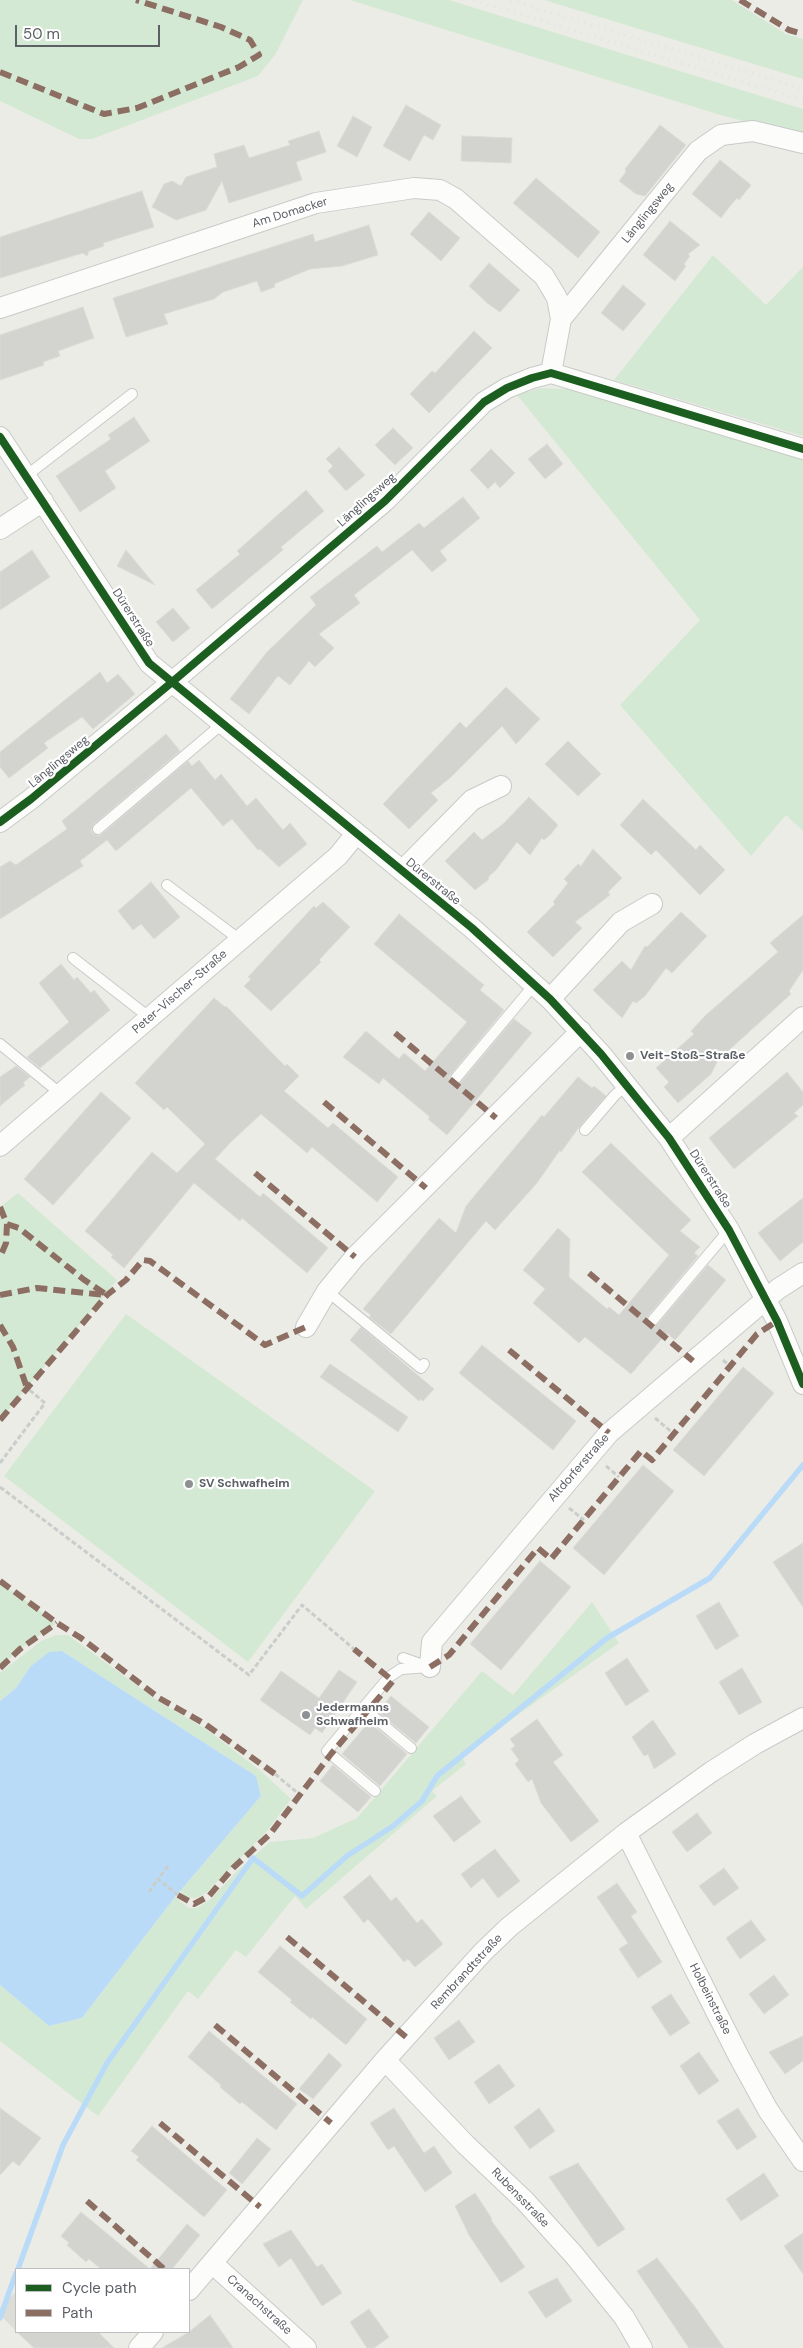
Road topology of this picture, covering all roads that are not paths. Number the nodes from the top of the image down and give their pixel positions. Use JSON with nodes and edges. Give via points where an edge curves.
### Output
{"nodes":[{"id":1,"x":803,"y":143,"type":"edge"},
{"id":2,"x":0,"y":308,"type":"edge"},
{"id":3,"x":561,"y":319,"type":"junction"},
{"id":4,"x":551,"y":373,"type":"junction"},
{"id":5,"x":132,"y":394,"type":"dead end"},
{"id":6,"x":1,"y":440,"type":"edge"},
{"id":7,"x":803,"y":449,"type":"edge"},
{"id":8,"x":26,"y":476,"type":"junction"},
{"id":9,"x":42,"y":501,"type":"junction"},
{"id":10,"x":0,"y":529,"type":"edge"},
{"id":11,"x":171,"y":683,"type":"junction"},
{"id":12,"x":222,"y":724,"type":"junction"},
{"id":13,"x":501,"y":786,"type":"dead end"},
{"id":14,"x":0,"y":822,"type":"edge"},
{"id":15,"x":98,"y":829,"type":"dead end"},
{"id":16,"x":356,"y":834,"type":"junction"},
{"id":17,"x":402,"y":871,"type":"junction"},
{"id":18,"x":167,"y":885,"type":"dead end"},
{"id":19,"x":652,"y":904,"type":"dead end"},
{"id":20,"x":240,"y":940,"type":"junction"},
{"id":21,"x":74,"y":958,"type":"dead end"},
{"id":22,"x":534,"y":985,"type":"junction"},
{"id":23,"x":550,"y":999,"type":"junction"},
{"id":24,"x":803,"y":1017,"type":"edge"},
{"id":25,"x":150,"y":1018,"type":"junction"},
{"id":26,"x":581,"y":1031,"type":"junction"},
{"id":27,"x":0,"y":1044,"type":"edge"},
{"id":28,"x":456,"y":1078,"type":"dead end"},
{"id":29,"x":627,"y":1085,"type":"junction"},
{"id":30,"x":61,"y":1094,"type":"junction"},
{"id":31,"x":585,"y":1130,"type":"dead end"},
{"id":32,"x":668,"y":1138,"type":"junction"},
{"id":33,"x":0,"y":1146,"type":"edge"},
{"id":34,"x":730,"y":1230,"type":"junction"},
{"id":35,"x":803,"y":1273,"type":"edge"},
{"id":36,"x":326,"y":1291,"type":"junction"},
{"id":37,"x":766,"y":1299,"type":"junction"},
{"id":38,"x":653,"y":1320,"type":"dead end"},
{"id":39,"x":306,"y":1327,"type":"dead end"},
{"id":40,"x":424,"y":1364,"type":"dead end"},
{"id":41,"x":803,"y":1384,"type":"edge"},
{"id":42,"x":403,"y":1658,"type":"dead end"},
{"id":43,"x":430,"y":1667,"type":"junction"},
{"id":44,"x":363,"y":1708,"type":"junction"},
{"id":45,"x":803,"y":1718,"type":"edge"},
{"id":46,"x":411,"y":1748,"type":"dead end"},
{"id":47,"x":374,"y":1791,"type":"dead end"},
{"id":48,"x":626,"y":1833,"type":"junction"},
{"id":49,"x":386,"y":2060,"type":"junction"},
{"id":50,"x":803,"y":2161,"type":"edge"},
{"id":51,"x":212,"y":2263,"type":"junction"},
{"id":52,"x":190,"y":2289,"type":"edge"},
{"id":53,"x":152,"y":2333,"type":"edge"},
{"id":54,"x":139,"y":2348,"type":"edge"},
{"id":55,"x":306,"y":2348,"type":"edge"},
{"id":56,"x":642,"y":2348,"type":"edge"}],
"edges":[{"from":1,"to":3,"type":"street","name":"Länglingsweg","via":[[753,131],[721,135],[698,151]]},
{"from":2,"to":3,"type":"street","name":"Am Domacker","via":[[316,203],[414,188],[440,190],[456,198],[544,276],[557,298]]},
{"from":3,"to":4,"type":"street","name":"Länglingsweg"},
{"from":4,"to":7,"type":"street"},
{"from":4,"to":11,"type":"street","name":"Länglingsweg","via":[[507,388],[484,402],[385,501]]},
{"from":5,"to":8,"type":"lane"},
{"from":6,"to":8,"type":"street","name":"Dürerstraße"},
{"from":8,"to":9,"type":"street","name":"Dürerstraße"},
{"from":9,"to":10,"type":"street"},
{"from":9,"to":11,"type":"street","name":"Dürerstraße","via":[[148,663]]},
{"from":11,"to":12,"type":"street","name":"Dürerstraße"},
{"from":11,"to":14,"type":"street","name":"Länglingsweg"},
{"from":12,"to":15,"type":"lane"},
{"from":12,"to":16,"type":"street","name":"Dürerstraße"},
{"from":13,"to":17,"type":"street","name":"Dürerstraße","via":[[472,800]]},
{"from":16,"to":17,"type":"street","name":"Dürerstraße"},
{"from":16,"to":20,"type":"street","name":"Peter-Vischer-Straße","via":[[338,856]]},
{"from":17,"to":22,"type":"street","name":"Dürerstraße","via":[[472,928]]},
{"from":18,"to":20,"type":"lane"},
{"from":19,"to":23,"type":"street","via":[[621,922]]},
{"from":20,"to":25,"type":"street","name":"Peter-Vischer-Straße"},
{"from":21,"to":25,"type":"lane"},
{"from":22,"to":23,"type":"street","name":"Dürerstraße"},
{"from":22,"to":28,"type":"lane"},
{"from":23,"to":26,"type":"street","name":"Dürerstraße"},
{"from":24,"to":32,"type":"street"},
{"from":25,"to":30,"type":"street","name":"Peter-Vischer-Straße"},
{"from":26,"to":29,"type":"street","name":"Dürerstraße"},
{"from":26,"to":36,"type":"street","via":[[355,1257]]},
{"from":27,"to":30,"type":"lane"},
{"from":29,"to":31,"type":"lane"},
{"from":29,"to":32,"type":"street","name":"Dürerstraße"},
{"from":30,"to":33,"type":"street","name":"Peter-Vischer-Straße"},
{"from":32,"to":34,"type":"street","name":"Dürerstraße"},
{"from":34,"to":37,"type":"street","name":"Dürerstraße"},
{"from":34,"to":38,"type":"lane"},
{"from":35,"to":37,"type":"street"},
{"from":36,"to":39,"type":"street"},
{"from":36,"to":40,"type":"lane","via":[[421,1368]]},
{"from":37,"to":41,"type":"street","name":"Dürerstraße"},
{"from":37,"to":43,"type":"street","name":"Altdorferstraße","via":[[609,1433],[516,1532],[432,1642]]},
{"from":42,"to":43,"type":"lane"},
{"from":43,"to":44,"type":"lane","via":[[401,1669]]},
{"from":44,"to":46,"type":"lane"},
{"from":44,"to":47,"type":"lane","via":[[327,1751]]},
{"from":45,"to":48,"type":"street","name":"Rembrandtstraße","via":[[711,1772]]},
{"from":48,"to":49,"type":"street","name":"Rembrandtstraße","via":[[502,1934]]},
{"from":48,"to":50,"type":"street","name":"Holbeinstraße","via":[[738,2055],[768,2110]]},
{"from":49,"to":51,"type":"street","name":"Rembrandtstraße"},
{"from":49,"to":56,"type":"street","name":"Rubensstraße","via":[[574,2255],[624,2318]]},
{"from":51,"to":52,"type":"street","name":"Rembrandtstraße"},
{"from":51,"to":55,"type":"street","name":"Cranachstraße"},
{"from":53,"to":54,"type":"street"}]}
